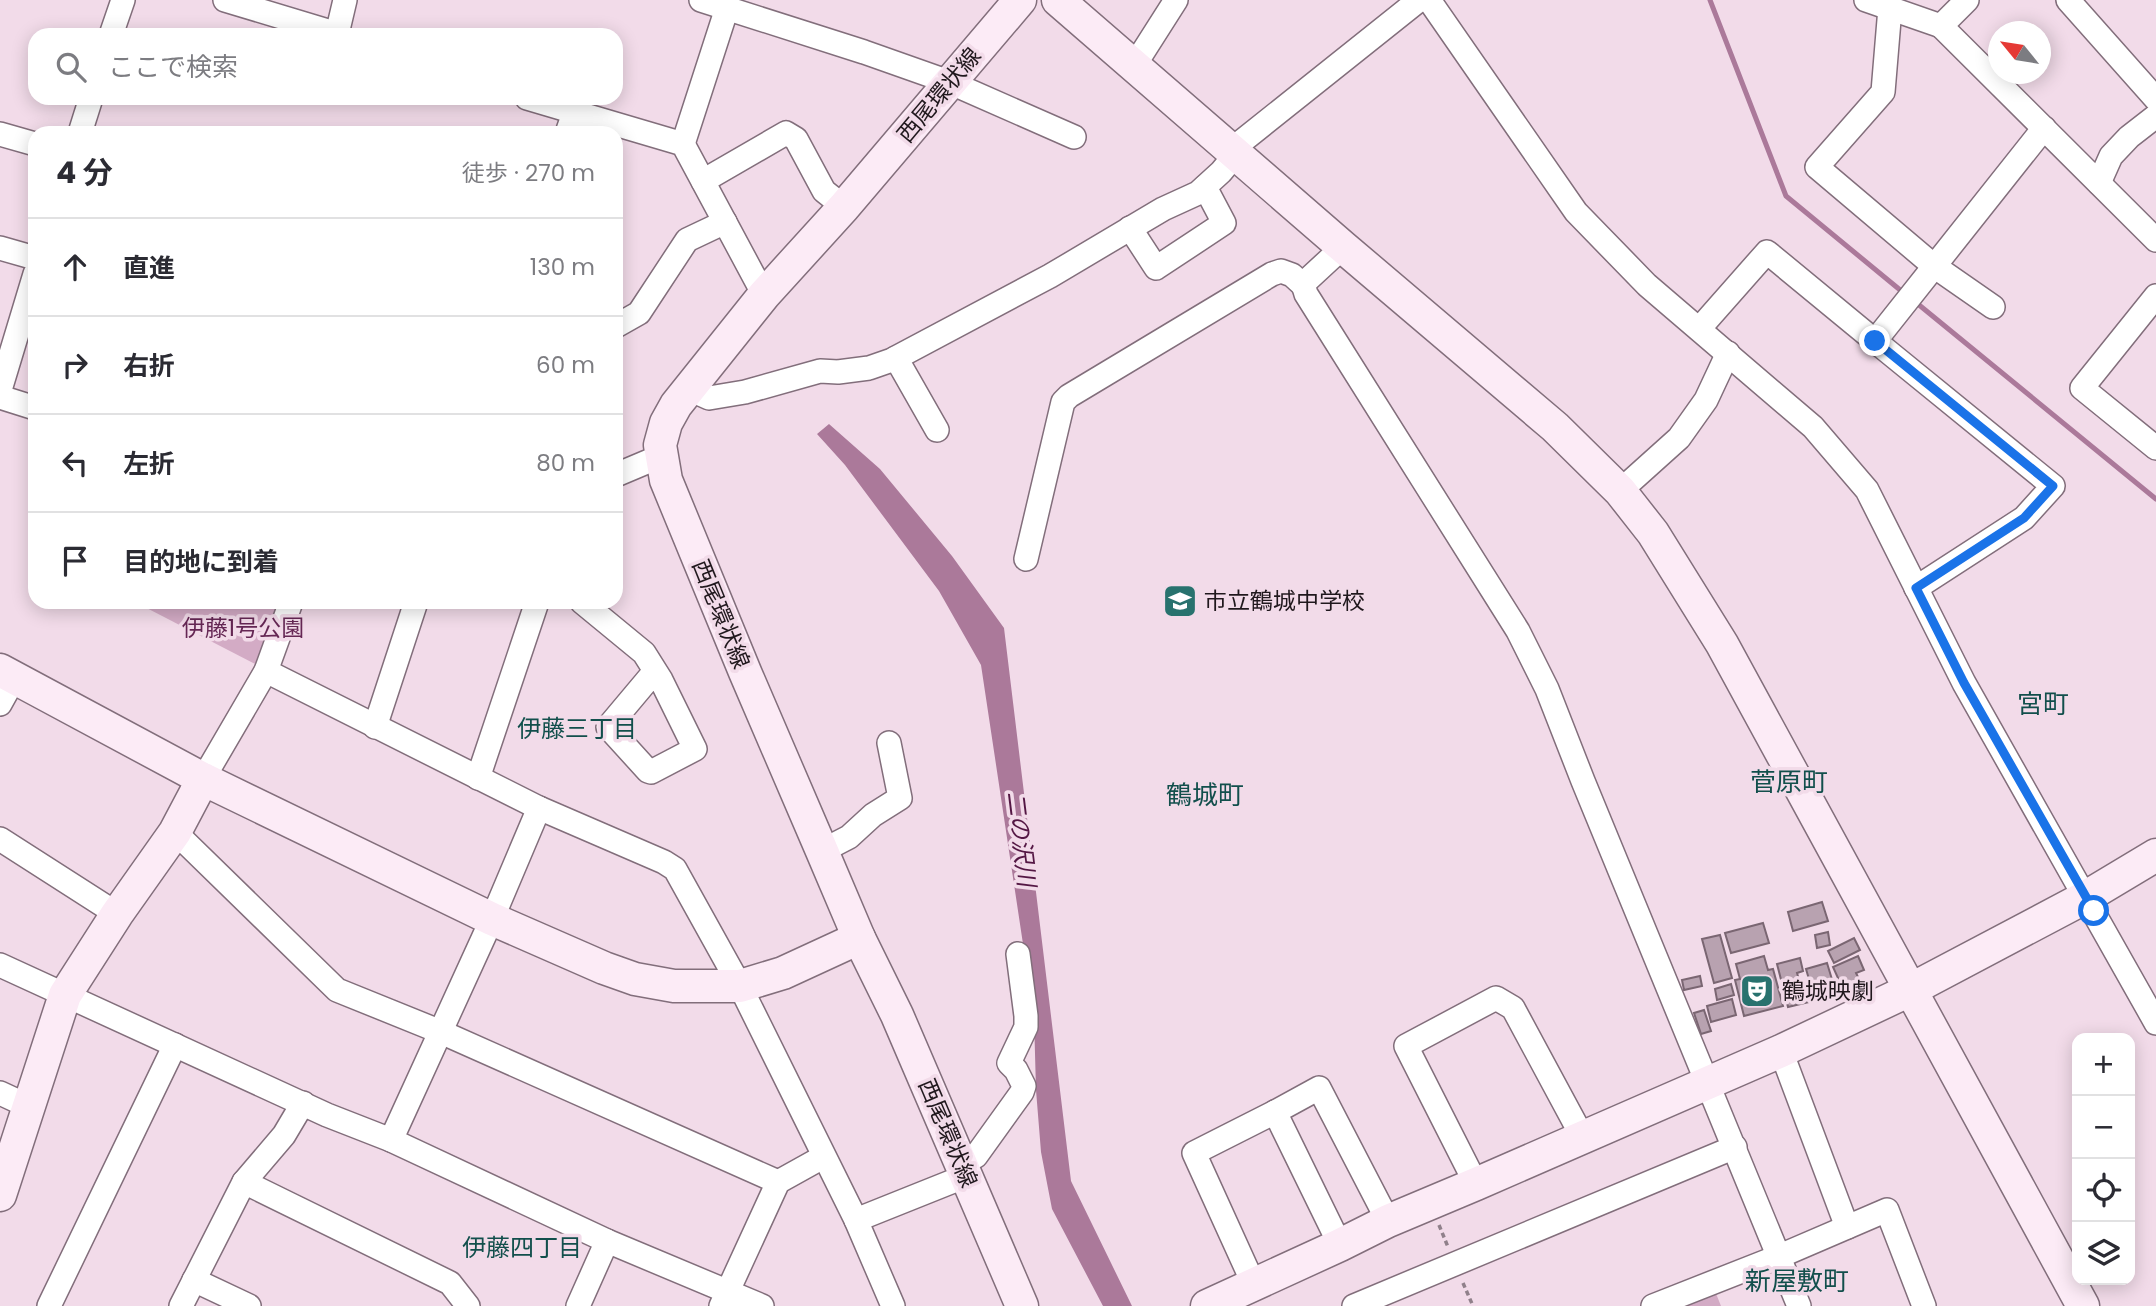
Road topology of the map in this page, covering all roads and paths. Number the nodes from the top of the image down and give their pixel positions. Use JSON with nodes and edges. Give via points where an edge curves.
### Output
{"nodes":[{"id":1,"x":122,"y":0,"type":"edge"},
{"id":2,"x":345,"y":0,"type":"edge"},
{"id":3,"x":701,"y":0,"type":"edge"},
{"id":4,"x":1020,"y":0,"type":"edge"},
{"id":5,"x":1058,"y":0,"type":"edge"},
{"id":6,"x":1176,"y":0,"type":"edge"},
{"id":7,"x":1419,"y":0,"type":"edge"},
{"id":8,"x":1429,"y":0,"type":"edge"},
{"id":9,"x":1967,"y":0,"type":"edge"},
{"id":10,"x":2068,"y":0,"type":"edge"},
{"id":11,"x":240,"y":2,"type":"edge"},
{"id":12,"x":1877,"y":3,"type":"edge"},
{"id":13,"x":727,"y":8,"type":"junction"},
{"id":14,"x":1941,"y":26,"type":"junction"},
{"id":15,"x":113,"y":28,"type":"edge"},
{"id":16,"x":320,"y":28,"type":"edge"},
{"id":17,"x":340,"y":28,"type":"edge"},
{"id":18,"x":1134,"y":66,"type":"junction"},
{"id":19,"x":949,"y":82,"type":"junction"},
{"id":20,"x":2156,"y":99,"type":"edge"},
{"id":21,"x":89,"y":105,"type":"edge"},
{"id":22,"x":539,"y":105,"type":"edge"},
{"id":23,"x":2156,"y":116,"type":"edge"},
{"id":24,"x":571,"y":123,"type":"edge"},
{"id":25,"x":82,"y":126,"type":"edge"},
{"id":26,"x":2044,"y":128,"type":"junction"},
{"id":27,"x":623,"y":133,"type":"edge"},
{"id":28,"x":0,"y":134,"type":"edge"},
{"id":29,"x":1074,"y":137,"type":"dead end"},
{"id":30,"x":28,"y":142,"type":"edge"},
{"id":31,"x":682,"y":144,"type":"junction"},
{"id":32,"x":1233,"y":152,"type":"junction"},
{"id":33,"x":703,"y":181,"type":"junction"},
{"id":34,"x":2099,"y":183,"type":"junction"},
{"id":35,"x":1205,"y":187,"type":"junction"},
{"id":36,"x":844,"y":207,"type":"junction"},
{"id":37,"x":725,"y":222,"type":"junction"},
{"id":38,"x":1130,"y":228,"type":"junction"},
{"id":39,"x":2156,"y":240,"type":"edge"},
{"id":40,"x":1343,"y":247,"type":"junction"},
{"id":41,"x":0,"y":248,"type":"edge"},
{"id":42,"x":28,"y":256,"type":"edge"},
{"id":43,"x":1934,"y":266,"type":"junction"},
{"id":44,"x":1304,"y":286,"type":"junction"},
{"id":45,"x":764,"y":295,"type":"junction"},
{"id":46,"x":2156,"y":296,"type":"edge"},
{"id":47,"x":28,"y":297,"type":"edge"},
{"id":48,"x":1993,"y":307,"type":"dead end"},
{"id":49,"x":623,"y":322,"type":"edge"},
{"id":50,"x":1699,"y":329,"type":"junction"},
{"id":51,"x":1875,"y":341,"type":"junction"},
{"id":52,"x":1728,"y":354,"type":"junction"},
{"id":53,"x":896,"y":358,"type":"junction"},
{"id":54,"x":689,"y":389,"type":"junction"},
{"id":55,"x":0,"y":390,"type":"edge"},
{"id":56,"x":0,"y":397,"type":"edge"},
{"id":57,"x":28,"y":406,"type":"edge"},
{"id":58,"x":937,"y":430,"type":"dead end"},
{"id":59,"x":2156,"y":448,"type":"edge"},
{"id":60,"x":661,"y":456,"type":"junction"},
{"id":61,"x":623,"y":472,"type":"edge"},
{"id":62,"x":1620,"y":491,"type":"junction"},
{"id":63,"x":1026,"y":559,"type":"dead end"},
{"id":64,"x":1916,"y":588,"type":"junction"},
{"id":65,"x":288,"y":609,"type":"edge"},
{"id":66,"x":414,"y":609,"type":"edge"},
{"id":67,"x":535,"y":609,"type":"edge"},
{"id":68,"x":591,"y":609,"type":"edge"},
{"id":69,"x":266,"y":671,"type":"junction"},
{"id":70,"x":655,"y":671,"type":"dead end"},
{"id":71,"x":5,"y":684,"type":"edge"},
{"id":72,"x":375,"y":727,"type":"junction"},
{"id":73,"x":889,"y":743,"type":"dead end"},
{"id":74,"x":478,"y":778,"type":"junction"},
{"id":75,"x":203,"y":779,"type":"junction"},
{"id":76,"x":539,"y":808,"type":"junction"},
{"id":77,"x":175,"y":832,"type":"junction"},
{"id":78,"x":0,"y":839,"type":"edge"},
{"id":79,"x":822,"y":851,"type":"junction"},
{"id":80,"x":2156,"y":855,"type":"edge"},
{"id":81,"x":2086,"y":897,"type":"junction"},
{"id":82,"x":117,"y":914,"type":"junction"},
{"id":83,"x":492,"y":919,"type":"junction"},
{"id":84,"x":859,"y":938,"type":"junction"},
{"id":85,"x":1018,"y":954,"type":"dead end"},
{"id":86,"x":0,"y":965,"type":"edge"},
{"id":87,"x":740,"y":986,"type":"junction"},
{"id":88,"x":1910,"y":990,"type":"junction"},
{"id":89,"x":65,"y":995,"type":"junction"},
{"id":90,"x":2156,"y":1023,"type":"edge"},
{"id":91,"x":441,"y":1032,"type":"junction"},
{"id":92,"x":175,"y":1045,"type":"junction"},
{"id":93,"x":1781,"y":1051,"type":"junction"},
{"id":94,"x":1707,"y":1082,"type":"junction"},
{"id":95,"x":14,"y":1100,"type":"edge"},
{"id":96,"x":303,"y":1103,"type":"junction"},
{"id":97,"x":1275,"y":1112,"type":"junction"},
{"id":98,"x":1583,"y":1138,"type":"junction"},
{"id":99,"x":391,"y":1140,"type":"junction"},
{"id":100,"x":1735,"y":1147,"type":"junction"},
{"id":101,"x":823,"y":1157,"type":"junction"},
{"id":102,"x":963,"y":1170,"type":"junction"},
{"id":103,"x":244,"y":1182,"type":"junction"},
{"id":104,"x":778,"y":1182,"type":"junction"},
{"id":105,"x":1476,"y":1184,"type":"junction"},
{"id":106,"x":0,"y":1195,"type":"edge"},
{"id":107,"x":856,"y":1220,"type":"junction"},
{"id":108,"x":1388,"y":1221,"type":"junction"},
{"id":109,"x":1847,"y":1227,"type":"junction"},
{"id":110,"x":607,"y":1241,"type":"junction"},
{"id":111,"x":1340,"y":1245,"type":"junction"},
{"id":112,"x":1780,"y":1256,"type":"junction"},
{"id":113,"x":194,"y":1280,"type":"junction"},
{"id":114,"x":1254,"y":1285,"type":"junction"},
{"id":115,"x":725,"y":1298,"type":"edge"},
{"id":116,"x":1680,"y":1301,"type":"edge"},
{"id":117,"x":49,"y":1306,"type":"edge"},
{"id":118,"x":181,"y":1306,"type":"edge"},
{"id":119,"x":249,"y":1306,"type":"edge"},
{"id":120,"x":468,"y":1306,"type":"edge"},
{"id":121,"x":578,"y":1306,"type":"edge"},
{"id":122,"x":762,"y":1306,"type":"edge"},
{"id":123,"x":893,"y":1306,"type":"edge"},
{"id":124,"x":1022,"y":1306,"type":"edge"},
{"id":125,"x":1207,"y":1306,"type":"edge"},
{"id":126,"x":1354,"y":1306,"type":"edge"},
{"id":127,"x":1653,"y":1306,"type":"edge"},
{"id":128,"x":1800,"y":1306,"type":"edge"},
{"id":129,"x":1924,"y":1306,"type":"edge"},
{"id":130,"x":2083,"y":1306,"type":"edge"}],
"edges":[{"from":1,"to":15,"type":"street"},
{"from":2,"to":17,"type":"street"},
{"from":3,"to":13,"type":"street"},
{"from":4,"to":19,"type":"street","name":"西尾環状線"},
{"from":5,"to":18,"type":"street"},
{"from":6,"to":18,"type":"street"},
{"from":7,"to":32,"type":"street"},
{"from":8,"to":50,"type":"street","via":[[1576,212],[1647,285]]},
{"from":9,"to":14,"type":"street"},
{"from":10,"to":20,"type":"street"},
{"from":11,"to":16,"type":"street"},
{"from":12,"to":14,"type":"street"},
{"from":12,"to":43,"type":"street","via":[[1883,92],[1817,167]]},
{"from":13,"to":19,"type":"street"},
{"from":13,"to":31,"type":"street"},
{"from":14,"to":26,"type":"street"},
{"from":18,"to":32,"type":"street"},
{"from":19,"to":29,"type":"street"},
{"from":19,"to":36,"type":"street","name":"西尾環状線"},
{"from":21,"to":25,"type":"street"},
{"from":22,"to":24,"type":"street"},
{"from":23,"to":34,"type":"street","via":[[2111,156]]},
{"from":26,"to":34,"type":"street"},
{"from":26,"to":43,"type":"street"},
{"from":27,"to":31,"type":"street"},
{"from":28,"to":30,"type":"street"},
{"from":31,"to":33,"type":"street"},
{"from":32,"to":35,"type":"street","via":[[1222,172]]},
{"from":32,"to":40,"type":"street"},
{"from":33,"to":36,"type":"street","via":[[786,132],[796,139],[824,191]]},
{"from":33,"to":37,"type":"street"},
{"from":34,"to":39,"type":"street"},
{"from":35,"to":38,"type":"street"},
{"from":35,"to":38,"type":"street","via":[[1224,223],[1156,268]]},
{"from":36,"to":45,"type":"street","name":"西尾環状線"},
{"from":37,"to":45,"type":"street"},
{"from":37,"to":49,"type":"street","via":[[687,240],[639,313]]},
{"from":38,"to":53,"type":"street"},
{"from":40,"to":44,"type":"street"},
{"from":40,"to":62,"type":"street","via":[[1555,427]]},
{"from":41,"to":42,"type":"street"},
{"from":43,"to":48,"type":"street"},
{"from":43,"to":51,"type":"street"},
{"from":44,"to":63,"type":"street","via":[[1292,275],[1272,274],[1069,396],[1063,402]]},
{"from":44,"to":94,"type":"street","via":[[1518,631],[1547,690]]},
{"from":45,"to":54,"type":"street","name":"西尾環状線"},
{"from":46,"to":59,"type":"street","via":[[2082,387]]},
{"from":47,"to":55,"type":"street"},
{"from":50,"to":51,"type":"street","via":[[1767,252]]},
{"from":50,"to":52,"type":"street"},
{"from":51,"to":64,"type":"street","via":[[2053,486],[2024,518]]},
{"from":52,"to":62,"type":"street","via":[[1706,400],[1679,438]]},
{"from":52,"to":64,"type":"street","via":[[1813,427],[1867,490]]},
{"from":53,"to":54,"type":"street","via":[[869,368],[820,371],[709,398]]},
{"from":53,"to":58,"type":"street"},
{"from":54,"to":60,"type":"street","name":"西尾環状線","via":[[666,423]]},
{"from":56,"to":57,"type":"street"},
{"from":60,"to":61,"type":"street"},
{"from":60,"to":79,"type":"street","name":"西尾環状線","via":[[666,481]]},
{"from":62,"to":88,"type":"street","via":[[1653,533],[1722,644]]},
{"from":64,"to":81,"type":"street","via":[[1964,683]]},
{"from":65,"to":69,"type":"street"},
{"from":66,"to":72,"type":"street"},
{"from":67,"to":74,"type":"street"},
{"from":68,"to":70,"type":"street","via":[[644,653]]},
{"from":69,"to":72,"type":"street"},
{"from":69,"to":75,"type":"street"},
{"from":71,"to":75,"type":"street"},
{"from":72,"to":74,"type":"street"},
{"from":73,"to":79,"type":"street","via":[[900,798],[849,837]]},
{"from":74,"to":76,"type":"street"},
{"from":75,"to":77,"type":"street"},
{"from":75,"to":83,"type":"street"},
{"from":76,"to":83,"type":"street"},
{"from":76,"to":87,"type":"street","via":[[675,869]]},
{"from":77,"to":82,"type":"street"},
{"from":77,"to":91,"type":"street","via":[[337,990]]},
{"from":78,"to":82,"type":"street"},
{"from":79,"to":84,"type":"street","name":"西尾環状線"},
{"from":80,"to":81,"type":"street"},
{"from":81,"to":88,"type":"street"},
{"from":81,"to":90,"type":"street"},
{"from":82,"to":89,"type":"street"},
{"from":83,"to":87,"type":"street","via":[[635,979],[674,986]]},
{"from":83,"to":91,"type":"street"},
{"from":84,"to":87,"type":"street","via":[[783,974]]},
{"from":84,"to":102,"type":"street","name":"西尾環状線"},
{"from":85,"to":102,"type":"street","via":[[1027,1016],[1009,1063],[1024,1086]]},
{"from":86,"to":89,"type":"street"},
{"from":87,"to":101,"type":"street"},
{"from":88,"to":93,"type":"street"},
{"from":88,"to":130,"type":"street"},
{"from":89,"to":92,"type":"street"},
{"from":89,"to":95,"type":"street"},
{"from":91,"to":99,"type":"street"},
{"from":91,"to":104,"type":"street"},
{"from":92,"to":96,"type":"street"},
{"from":92,"to":117,"type":"street"},
{"from":93,"to":94,"type":"street"},
{"from":93,"to":109,"type":"street"},
{"from":94,"to":98,"type":"street"},
{"from":94,"to":100,"type":"street"},
{"from":95,"to":106,"type":"street"},
{"from":96,"to":99,"type":"street"},
{"from":96,"to":103,"type":"street","via":[[284,1135]]},
{"from":97,"to":108,"type":"street","via":[[1319,1088]]},
{"from":97,"to":111,"type":"street"},
{"from":97,"to":114,"type":"street","via":[[1194,1153]]},
{"from":98,"to":105,"type":"street"},
{"from":98,"to":105,"type":"street","via":[[1513,1008],[1496,998],[1406,1046]]},
{"from":99,"to":110,"type":"street"},
{"from":100,"to":112,"type":"street"},
{"from":100,"to":126,"type":"street"},
{"from":101,"to":104,"type":"street"},
{"from":101,"to":107,"type":"street"},
{"from":102,"to":107,"type":"street"},
{"from":102,"to":124,"type":"street","name":"西尾環状線"},
{"from":103,"to":113,"type":"street"},
{"from":103,"to":120,"type":"street","via":[[450,1283]]},
{"from":104,"to":115,"type":"street"},
{"from":105,"to":108,"type":"street"},
{"from":107,"to":123,"type":"street"},
{"from":108,"to":111,"type":"street"},
{"from":109,"to":112,"type":"street"},
{"from":109,"to":129,"type":"street","via":[[1886,1210]]},
{"from":110,"to":115,"type":"street"},
{"from":110,"to":121,"type":"street"},
{"from":111,"to":114,"type":"street"},
{"from":112,"to":116,"type":"street"},
{"from":112,"to":128,"type":"street"},
{"from":113,"to":118,"type":"street"},
{"from":113,"to":119,"type":"street"},
{"from":114,"to":125,"type":"street"},
{"from":115,"to":122,"type":"street"},
{"from":116,"to":127,"type":"street"}]}
